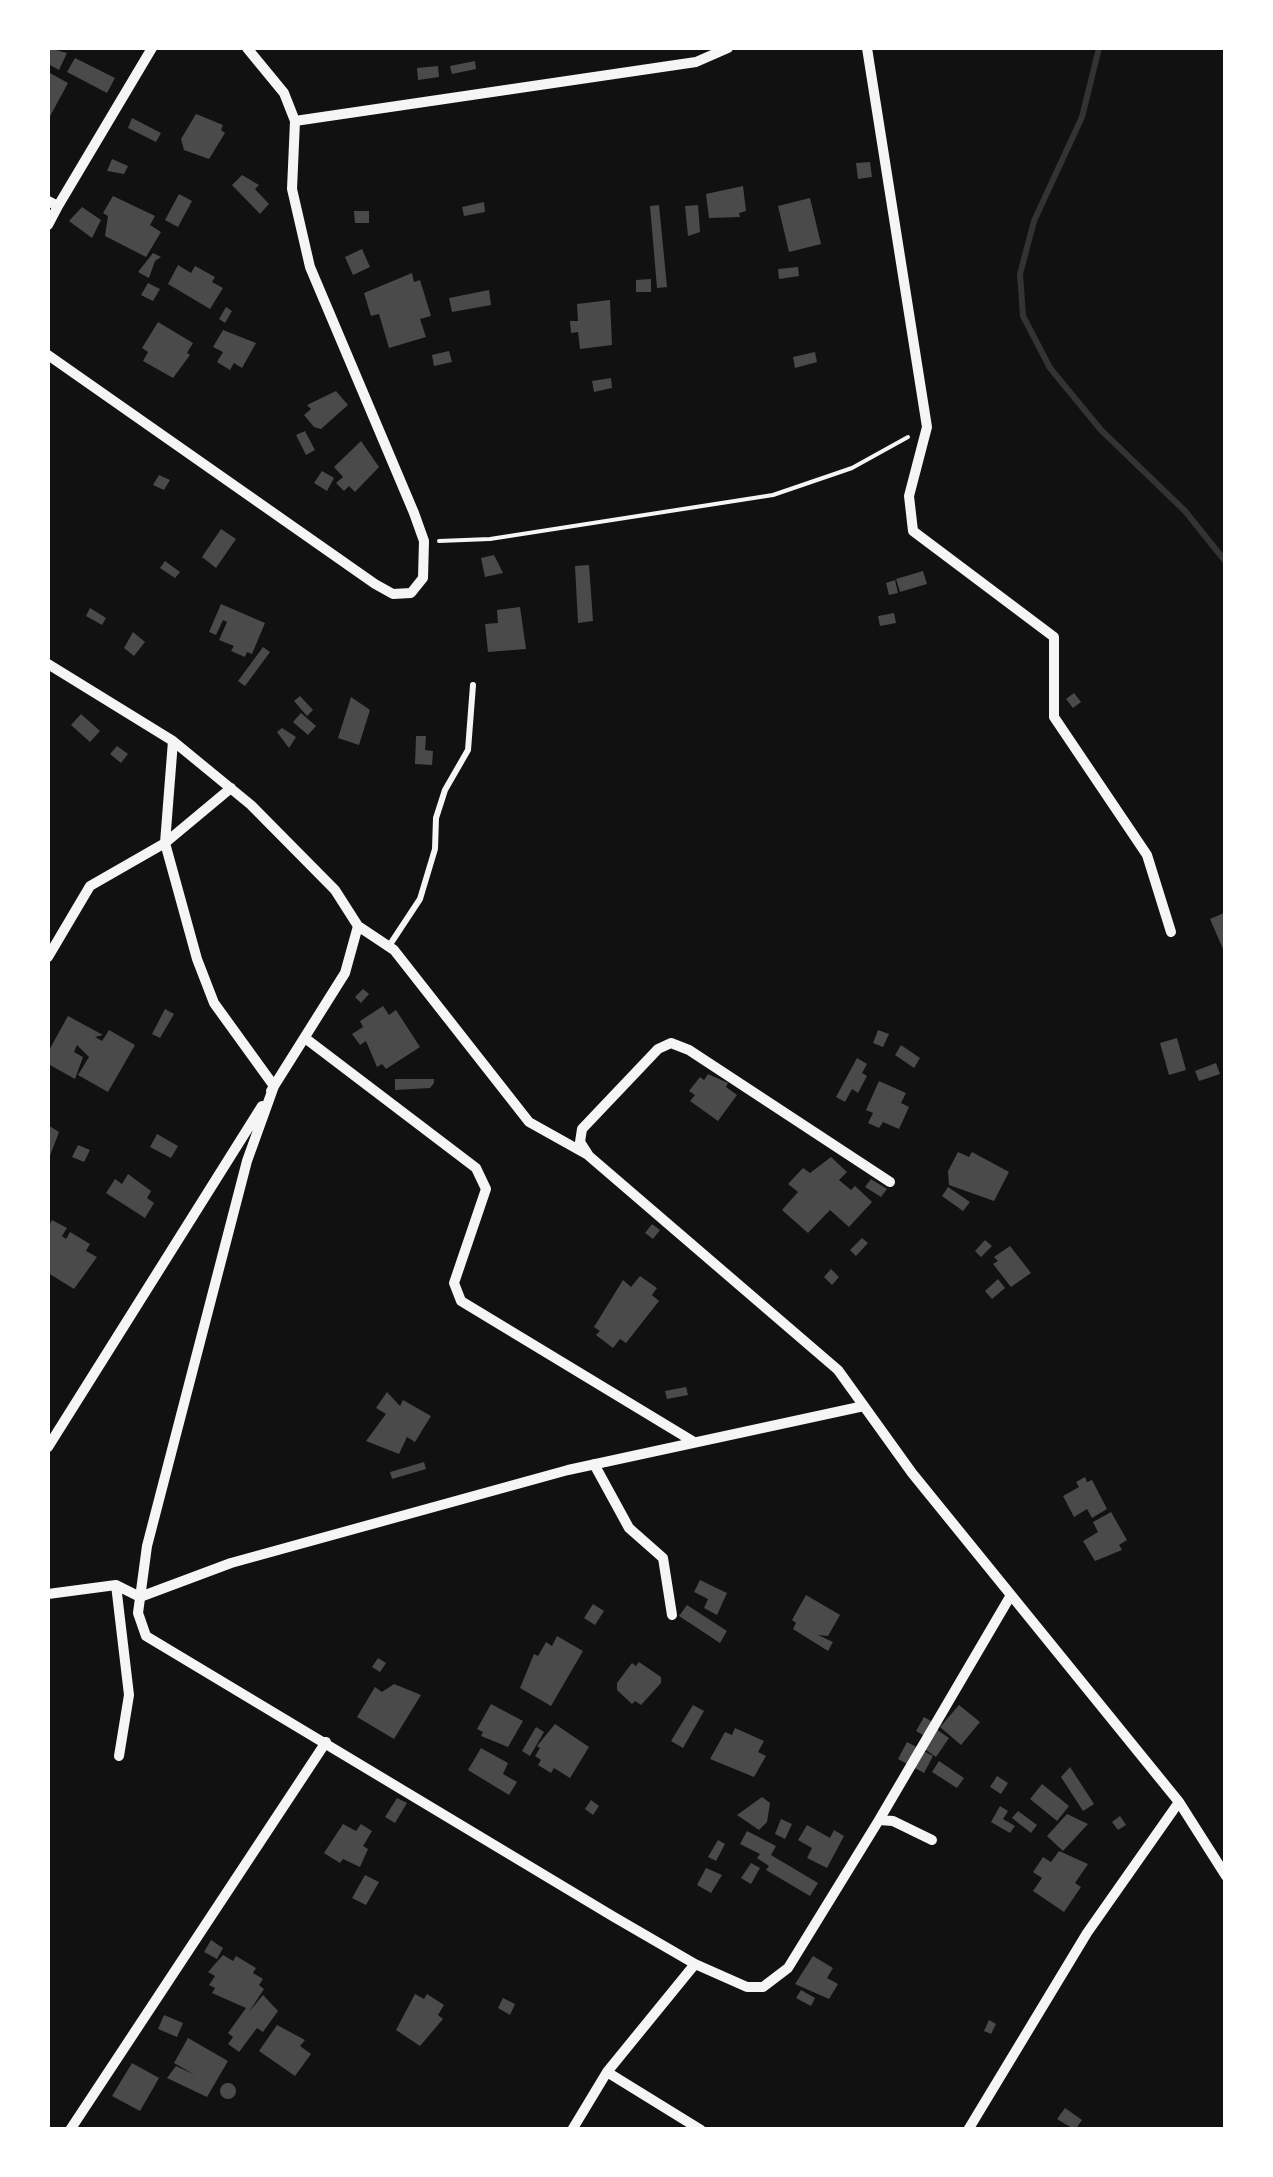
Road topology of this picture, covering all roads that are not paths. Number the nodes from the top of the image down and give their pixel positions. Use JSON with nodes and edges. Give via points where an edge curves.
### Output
{"nodes":[{"id":1,"x":152,"y":48,"type":"edge"},
{"id":2,"x":247,"y":48,"type":"edge"},
{"id":3,"x":728,"y":48,"type":"edge"},
{"id":4,"x":866,"y":48,"type":"edge"},
{"id":5,"x":295,"y":120,"type":"junction"},
{"id":6,"x":52,"y":203,"type":"edge"},
{"id":7,"x":48,"y":225,"type":"edge"},
{"id":8,"x":48,"y":355,"type":"edge"},
{"id":9,"x":48,"y":664,"type":"edge"},
{"id":10,"x":473,"y":685,"type":"dead end"},
{"id":11,"x":173,"y":740,"type":"junction"},
{"id":12,"x":230,"y":788,"type":"junction"},
{"id":13,"x":165,"y":843,"type":"junction"},
{"id":14,"x":358,"y":926,"type":"junction"},
{"id":15,"x":1170,"y":932,"type":"dead end"},
{"id":16,"x":388,"y":947,"type":"junction"},
{"id":17,"x":48,"y":958,"type":"edge"},
{"id":18,"x":304,"y":1038,"type":"junction"},
{"id":19,"x":274,"y":1086,"type":"junction"},
{"id":20,"x":589,"y":1156,"type":"junction"},
{"id":21,"x":890,"y":1182,"type":"dead end"},
{"id":22,"x":864,"y":1406,"type":"junction"},
{"id":23,"x":694,"y":1442,"type":"junction"},
{"id":24,"x":48,"y":1447,"type":"edge"},
{"id":25,"x":594,"y":1464,"type":"junction"},
{"id":26,"x":116,"y":1585,"type":"junction"},
{"id":27,"x":48,"y":1594,"type":"edge"},
{"id":28,"x":1011,"y":1595,"type":"junction"},
{"id":29,"x":140,"y":1598,"type":"junction"},
{"id":30,"x":672,"y":1615,"type":"dead end"},
{"id":31,"x":326,"y":1742,"type":"junction"},
{"id":32,"x":119,"y":1756,"type":"dead end"},
{"id":33,"x":1179,"y":1802,"type":"junction"},
{"id":34,"x":880,"y":1820,"type":"junction"},
{"id":35,"x":932,"y":1840,"type":"dead end"},
{"id":36,"x":1226,"y":1876,"type":"edge"},
{"id":37,"x":695,"y":1964,"type":"junction"},
{"id":38,"x":607,"y":2072,"type":"junction"},
{"id":39,"x":973,"y":2128,"type":"edge"},
{"id":40,"x":70,"y":2130,"type":"edge"},
{"id":41,"x":572,"y":2130,"type":"edge"},
{"id":42,"x":701,"y":2130,"type":"edge"}],
"edges":[{"from":1,"to":6,"type":"street"},
{"from":2,"to":5,"type":"street","via":[[284,93]]},
{"from":3,"to":5,"type":"street","via":[[696,62]]},
{"from":4,"to":15,"type":"street","via":[[927,426],[908,496],[913,531],[1054,637],[1054,717],[1147,855]]},
{"from":5,"to":8,"type":"street","via":[[292,189],[310,267],[424,541],[423,578],[411,593],[394,594]]},
{"from":6,"to":7,"type":"street"},
{"from":9,"to":11,"type":"street"},
{"from":10,"to":16,"type":"lane","via":[[468,750],[436,818],[436,850],[420,899]]},
{"from":11,"to":12,"type":"street"},
{"from":11,"to":13,"type":"street"},
{"from":12,"to":13,"type":"street"},
{"from":12,"to":14,"type":"street","via":[[336,890]]},
{"from":13,"to":17,"type":"street","via":[[90,886]]},
{"from":13,"to":19,"type":"street","via":[[214,1003]]},
{"from":14,"to":16,"type":"street"},
{"from":14,"to":18,"type":"street","via":[[346,973]]},
{"from":16,"to":20,"type":"street","via":[[529,1122]]},
{"from":18,"to":19,"type":"street"},
{"from":18,"to":23,"type":"street","via":[[476,1168],[486,1189],[454,1283],[461,1300]]},
{"from":19,"to":24,"type":"street"},
{"from":19,"to":29,"type":"street","via":[[247,1161],[147,1546]]},
{"from":20,"to":21,"type":"street","via":[[580,1142],[582,1128],[658,1049],[671,1044]]},
{"from":20,"to":22,"type":"street","via":[[838,1370]]},
{"from":22,"to":23,"type":"street"},
{"from":22,"to":28,"type":"street"},
{"from":23,"to":25,"type":"street"},
{"from":25,"to":29,"type":"street","via":[[231,1563]]},
{"from":25,"to":30,"type":"street","via":[[629,1528],[663,1558]]},
{"from":26,"to":27,"type":"street"},
{"from":26,"to":29,"type":"street"},
{"from":26,"to":32,"type":"street","via":[[129,1695]]},
{"from":28,"to":33,"type":"street"},
{"from":28,"to":34,"type":"street"},
{"from":29,"to":31,"type":"street","via":[[138,1622],[146,1636]]},
{"from":31,"to":37,"type":"street"},
{"from":31,"to":40,"type":"street"},
{"from":33,"to":36,"type":"street"},
{"from":33,"to":39,"type":"street","via":[[1088,1933]]},
{"from":34,"to":35,"type":"street"},
{"from":34,"to":37,"type":"street","via":[[809,1940],[775,1980],[747,1987]]},
{"from":37,"to":38,"type":"street"},
{"from":38,"to":41,"type":"street"},
{"from":38,"to":42,"type":"street"}]}
